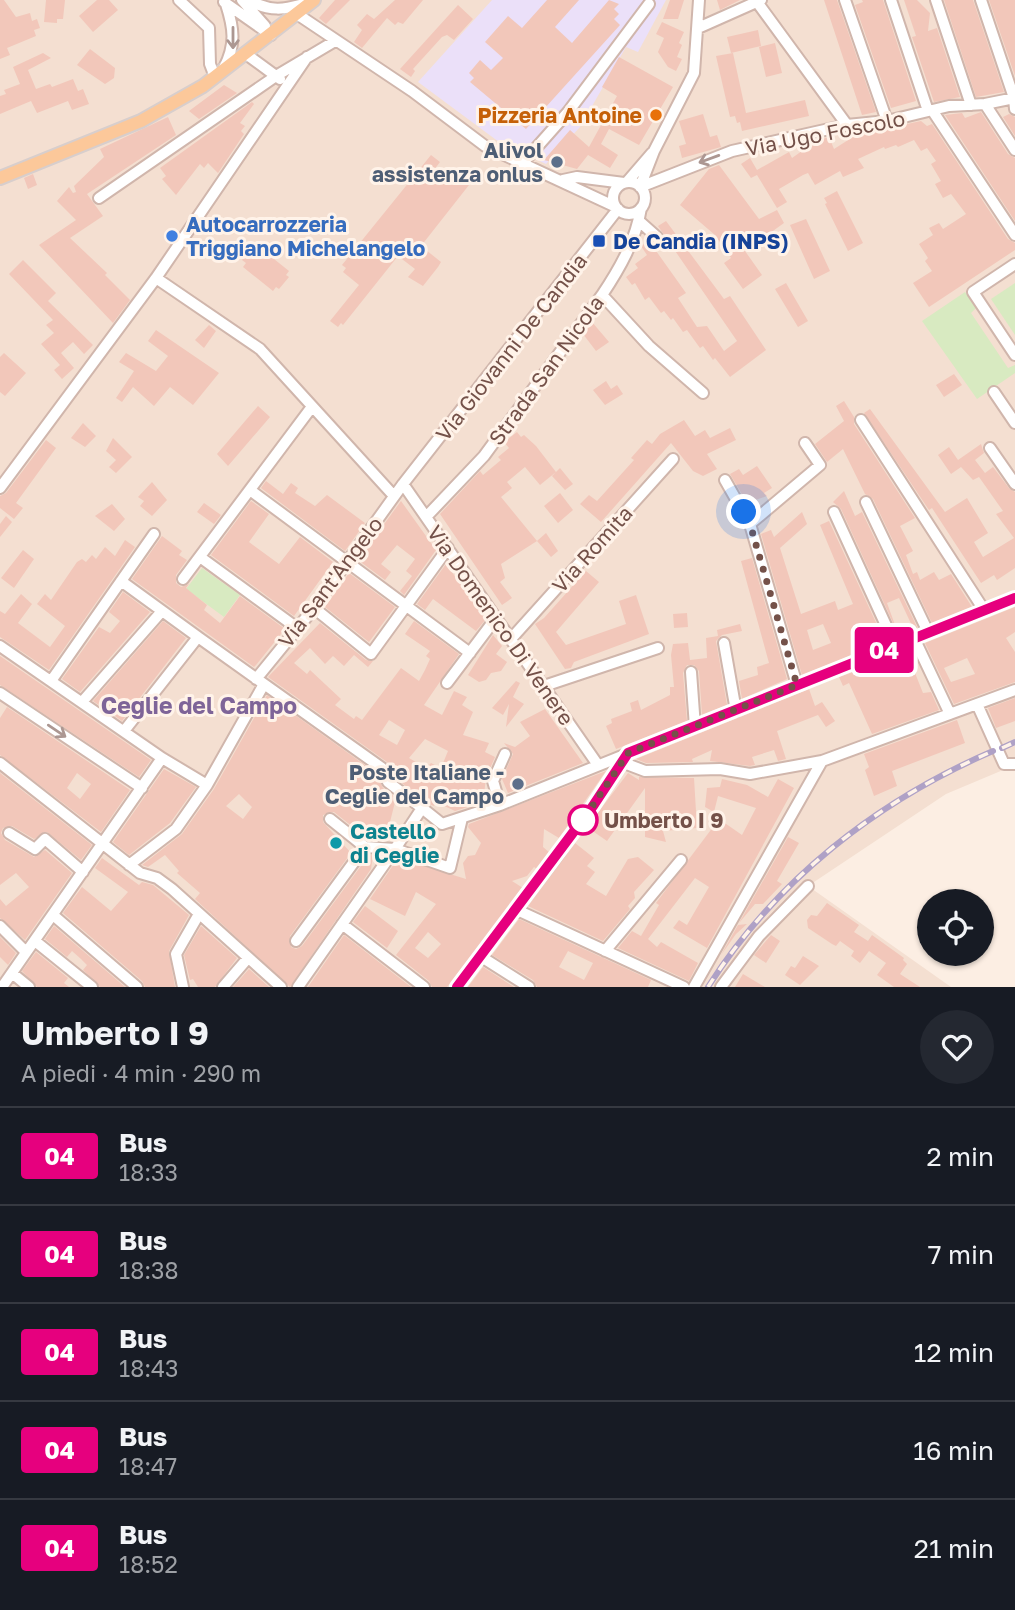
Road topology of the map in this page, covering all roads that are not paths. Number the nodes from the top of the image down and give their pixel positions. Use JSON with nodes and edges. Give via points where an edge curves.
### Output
{"nodes":[{"id":1,"x":179,"y":0,"type":"edge"},
{"id":2,"x":242,"y":0,"type":"edge"},
{"id":3,"x":249,"y":0,"type":"edge"},
{"id":4,"x":313,"y":0,"type":"edge"},
{"id":5,"x":699,"y":0,"type":"edge"},
{"id":6,"x":845,"y":0,"type":"edge"},
{"id":7,"x":891,"y":0,"type":"edge"},
{"id":8,"x":936,"y":0,"type":"edge"},
{"id":9,"x":981,"y":0,"type":"edge"},
{"id":10,"x":759,"y":1,"type":"edge"},
{"id":11,"x":224,"y":2,"type":"edge"},
{"id":12,"x":649,"y":4,"type":"dead end"},
{"id":13,"x":297,"y":14,"type":"junction"},
{"id":14,"x":698,"y":28,"type":"junction"},
{"id":15,"x":271,"y":35,"type":"junction"},
{"id":16,"x":335,"y":41,"type":"junction"},
{"id":17,"x":246,"y":54,"type":"junction"},
{"id":18,"x":307,"y":57,"type":"junction"},
{"id":19,"x":219,"y":73,"type":"junction"},
{"id":20,"x":276,"y":76,"type":"junction"},
{"id":21,"x":287,"y":85,"type":"junction"},
{"id":22,"x":1015,"y":98,"type":"edge"},
{"id":23,"x":985,"y":104,"type":"junction"},
{"id":24,"x":971,"y":105,"type":"junction"},
{"id":25,"x":1015,"y":110,"type":"edge"},
{"id":26,"x":930,"y":111,"type":"junction"},
{"id":27,"x":887,"y":121,"type":"junction"},
{"id":28,"x":847,"y":125,"type":"junction"},
{"id":29,"x":1015,"y":150,"type":"edge"},
{"id":30,"x":654,"y":151,"type":"junction"},
{"id":31,"x":521,"y":165,"type":"junction"},
{"id":32,"x":0,"y":178,"type":"edge"},
{"id":33,"x":661,"y":178,"type":"junction"},
{"id":34,"x":563,"y":180,"type":"junction"},
{"id":35,"x":625,"y":183,"type":"junction"},
{"id":36,"x":640,"y":187,"type":"junction"},
{"id":37,"x":99,"y":198,"type":"dead end"},
{"id":38,"x":617,"y":208,"type":"junction"},
{"id":39,"x":641,"y":208,"type":"junction"},
{"id":40,"x":639,"y":221,"type":"junction"},
{"id":41,"x":1015,"y":235,"type":"edge"},
{"id":42,"x":657,"y":237,"type":"dead end"},
{"id":43,"x":1015,"y":264,"type":"edge"},
{"id":44,"x":156,"y":278,"type":"junction"},
{"id":45,"x":602,"y":295,"type":"junction"},
{"id":46,"x":1015,"y":355,"type":"edge"},
{"id":47,"x":993,"y":392,"type":"dead end"},
{"id":48,"x":703,"y":393,"type":"dead end"},
{"id":49,"x":311,"y":408,"type":"junction"},
{"id":50,"x":861,"y":420,"type":"dead end"},
{"id":51,"x":1015,"y":424,"type":"edge"},
{"id":52,"x":804,"y":443,"type":"dead end"},
{"id":53,"x":990,"y":448,"type":"dead end"},
{"id":54,"x":673,"y":459,"type":"dead end"},
{"id":55,"x":725,"y":480,"type":"dead end"},
{"id":56,"x":403,"y":484,"type":"junction"},
{"id":57,"x":1015,"y":484,"type":"edge"},
{"id":58,"x":0,"y":488,"type":"edge"},
{"id":59,"x":250,"y":490,"type":"junction"},
{"id":60,"x":394,"y":496,"type":"junction"},
{"id":61,"x":866,"y":502,"type":"dead end"},
{"id":62,"x":835,"y":512,"type":"dead end"},
{"id":63,"x":426,"y":517,"type":"junction"},
{"id":64,"x":750,"y":524,"type":"junction"},
{"id":65,"x":154,"y":534,"type":"dead end"},
{"id":66,"x":448,"y":548,"type":"junction"},
{"id":67,"x":200,"y":557,"type":"junction"},
{"id":68,"x":346,"y":563,"type":"junction"},
{"id":69,"x":183,"y":579,"type":"dead end"},
{"id":70,"x":121,"y":581,"type":"junction"},
{"id":71,"x":1015,"y":598,"type":"edge"},
{"id":72,"x":405,"y":606,"type":"junction"},
{"id":73,"x":314,"y":608,"type":"junction"},
{"id":74,"x":984,"y":610,"type":"junction"},
{"id":75,"x":162,"y":611,"type":"junction"},
{"id":76,"x":496,"y":618,"type":"junction"},
{"id":77,"x":297,"y":628,"type":"junction"},
{"id":78,"x":928,"y":632,"type":"junction"},
{"id":79,"x":914,"y":638,"type":"junction"},
{"id":80,"x":198,"y":639,"type":"junction"},
{"id":81,"x":511,"y":639,"type":"junction"},
{"id":82,"x":724,"y":643,"type":"dead end"},
{"id":83,"x":895,"y":645,"type":"junction"},
{"id":84,"x":0,"y":646,"type":"edge"},
{"id":85,"x":658,"y":648,"type":"dead end"},
{"id":86,"x":470,"y":653,"type":"junction"},
{"id":87,"x":691,"y":671,"type":"dead end"},
{"id":88,"x":51,"y":681,"type":"junction"},
{"id":89,"x":260,"y":681,"type":"junction"},
{"id":90,"x":447,"y":683,"type":"dead end"},
{"id":91,"x":797,"y":685,"type":"junction"},
{"id":92,"x":544,"y":686,"type":"junction"},
{"id":93,"x":1015,"y":690,"type":"edge"},
{"id":94,"x":0,"y":693,"type":"edge"},
{"id":95,"x":82,"y":702,"type":"junction"},
{"id":96,"x":977,"y":704,"type":"junction"},
{"id":97,"x":736,"y":711,"type":"junction"},
{"id":98,"x":950,"y":714,"type":"junction"},
{"id":99,"x":695,"y":727,"type":"junction"},
{"id":100,"x":124,"y":731,"type":"junction"},
{"id":101,"x":505,"y":754,"type":"dead end"},
{"id":102,"x":162,"y":758,"type":"junction"},
{"id":103,"x":626,"y":758,"type":"junction"},
{"id":104,"x":822,"y":761,"type":"junction"},
{"id":105,"x":0,"y":763,"type":"edge"},
{"id":106,"x":1015,"y":764,"type":"edge"},
{"id":107,"x":598,"y":765,"type":"junction"},
{"id":108,"x":207,"y":785,"type":"junction"},
{"id":109,"x":142,"y":788,"type":"junction"},
{"id":110,"x":500,"y":805,"type":"junction"},
{"id":111,"x":421,"y":813,"type":"junction"},
{"id":112,"x":330,"y":818,"type":"dead end"},
{"id":113,"x":462,"y":818,"type":"junction"},
{"id":114,"x":9,"y":833,"type":"dead end"},
{"id":115,"x":102,"y":845,"type":"junction"},
{"id":116,"x":365,"y":848,"type":"junction"},
{"id":117,"x":395,"y":849,"type":"junction"},
{"id":118,"x":681,"y":860,"type":"dead end"},
{"id":119,"x":129,"y":865,"type":"junction"},
{"id":120,"x":83,"y":872,"type":"junction"},
{"id":121,"x":808,"y":886,"type":"dead end"},
{"id":122,"x":515,"y":909,"type":"junction"},
{"id":123,"x":200,"y":914,"type":"junction"},
{"id":124,"x":53,"y":915,"type":"junction"},
{"id":125,"x":342,"y":924,"type":"junction"},
{"id":126,"x":0,"y":926,"type":"edge"},
{"id":127,"x":34,"y":941,"type":"junction"},
{"id":128,"x":296,"y":941,"type":"dead end"},
{"id":129,"x":605,"y":951,"type":"junction"},
{"id":130,"x":26,"y":952,"type":"junction"},
{"id":131,"x":480,"y":956,"type":"junction"},
{"id":132,"x":248,"y":958,"type":"junction"},
{"id":133,"x":12,"y":973,"type":"junction"},
{"id":134,"x":2,"y":987,"type":"edge"},
{"id":135,"x":29,"y":987,"type":"edge"},
{"id":136,"x":92,"y":987,"type":"edge"},
{"id":137,"x":137,"y":987,"type":"edge"},
{"id":138,"x":183,"y":987,"type":"edge"},
{"id":139,"x":223,"y":987,"type":"edge"},
{"id":140,"x":281,"y":987,"type":"edge"},
{"id":141,"x":298,"y":987,"type":"edge"},
{"id":142,"x":425,"y":987,"type":"edge"},
{"id":143,"x":457,"y":987,"type":"edge"},
{"id":144,"x":528,"y":987,"type":"edge"},
{"id":145,"x":684,"y":987,"type":"edge"},
{"id":146,"x":694,"y":987,"type":"edge"},
{"id":147,"x":721,"y":987,"type":"edge"}],
"edges":[{"from":1,"to":19,"type":"street","via":[[209,28],[210,64]]},
{"from":2,"to":15,"type":"street"},
{"from":3,"to":4,"type":"street","via":[[278,11]]},
{"from":4,"to":13,"type":"main road"},
{"from":5,"to":14,"type":"street"},
{"from":6,"to":27,"type":"street"},
{"from":7,"to":26,"type":"street"},
{"from":8,"to":24,"type":"street"},
{"from":9,"to":22,"type":"street"},
{"from":10,"to":14,"type":"street"},
{"from":10,"to":28,"type":"street"},
{"from":11,"to":15,"type":"street"},
{"from":11,"to":19,"type":"street","one_way":true,"via":[[234,48]]},
{"from":12,"to":31,"type":"street","via":[[568,112]]},
{"from":13,"to":15,"type":"main road"},
{"from":13,"to":16,"type":"street"},
{"from":14,"to":30,"type":"street","via":[[694,73]]},
{"from":15,"to":17,"type":"main road"},
{"from":16,"to":18,"type":"street"},
{"from":16,"to":31,"type":"street","via":[[485,146]]},
{"from":17,"to":19,"type":"main road"},
{"from":17,"to":20,"type":"street"},
{"from":18,"to":20,"type":"street"},
{"from":18,"to":21,"type":"street"},
{"from":19,"to":32,"type":"main road","via":[[141,121]]},
{"from":20,"to":21,"type":"street"},
{"from":20,"to":37,"type":"street"},
{"from":21,"to":44,"type":"street"},
{"from":22,"to":23,"type":"street","name":"Via Ugo Foscolo"},
{"from":22,"to":25,"type":"street"},
{"from":23,"to":24,"type":"street","name":"Via Ugo Foscolo"},
{"from":23,"to":29,"type":"street"},
{"from":24,"to":26,"type":"street","name":"Via Ugo Foscolo"},
{"from":26,"to":27,"type":"street","name":"Via Ugo Foscolo"},
{"from":26,"to":41,"type":"street"},
{"from":27,"to":28,"type":"street","name":"Via Ugo Foscolo"},
{"from":28,"to":33,"type":"street","name":"Via Ugo Foscolo","one_way":true,"via":[[715,156]]},
{"from":30,"to":33,"type":"street","via":[[655,169]]},
{"from":30,"to":35,"type":"street"},
{"from":30,"to":36,"type":"street"},
{"from":31,"to":34,"type":"street"},
{"from":33,"to":36,"type":"street","name":"Via Ugo Foscolo"},
{"from":34,"to":35,"type":"street","via":[[577,177]]},
{"from":34,"to":38,"type":"street"},
{"from":35,"to":36,"type":"street"},
{"from":35,"to":38,"type":"street","via":[[614,193]]},
{"from":36,"to":39,"type":"street","via":[[645,198]]},
{"from":38,"to":39,"type":"street","via":[[630,214]]},
{"from":38,"to":56,"type":"street","name":"Via Giovanni De Candia"},
{"from":39,"to":40,"type":"street","name":"Strada San Nicola"},
{"from":40,"to":42,"type":"street"},
{"from":40,"to":45,"type":"street","name":"Strada San Nicola"},
{"from":43,"to":46,"type":"street","via":[[973,292]]},
{"from":44,"to":49,"type":"street","via":[[260,349]]},
{"from":44,"to":58,"type":"street"},
{"from":45,"to":48,"type":"street","via":[[649,346]]},
{"from":45,"to":63,"type":"street","name":"Strada San Nicola","via":[[484,456]]},
{"from":47,"to":51,"type":"street"},
{"from":49,"to":59,"type":"street"},
{"from":49,"to":60,"type":"street"},
{"from":50,"to":74,"type":"street"},
{"from":52,"to":64,"type":"street","via":[[820,465]]},
{"from":53,"to":57,"type":"street"},
{"from":54,"to":81,"type":"street","name":"Via Romita"},
{"from":55,"to":64,"type":"street"},
{"from":56,"to":60,"type":"street","name":"Via Sant'Angelo"},
{"from":56,"to":63,"type":"street","name":"Via Domenico Di Venere"},
{"from":59,"to":67,"type":"street"},
{"from":59,"to":68,"type":"street"},
{"from":60,"to":68,"type":"street","name":"Via Sant'Angelo"},
{"from":61,"to":78,"type":"street"},
{"from":62,"to":83,"type":"street"},
{"from":63,"to":66,"type":"street","name":"Via Domenico Di Venere"},
{"from":64,"to":91,"type":"street"},
{"from":65,"to":70,"type":"street"},
{"from":66,"to":72,"type":"street"},
{"from":66,"to":76,"type":"street","name":"Via Domenico Di Venere"},
{"from":67,"to":69,"type":"street"},
{"from":67,"to":77,"type":"street"},
{"from":68,"to":72,"type":"street"},
{"from":68,"to":73,"type":"street","name":"Via Sant'Angelo"},
{"from":70,"to":75,"type":"street"},
{"from":70,"to":88,"type":"street"},
{"from":71,"to":74,"type":"street"},
{"from":72,"to":73,"type":"street","via":[[371,654]]},
{"from":72,"to":86,"type":"street"},
{"from":73,"to":77,"type":"street","name":"Via Sant'Angelo"},
{"from":74,"to":78,"type":"street"},
{"from":75,"to":80,"type":"street"},
{"from":75,"to":95,"type":"street"},
{"from":76,"to":81,"type":"street","name":"Via Domenico Di Venere"},
{"from":76,"to":86,"type":"street"},
{"from":77,"to":89,"type":"street","name":"Via Sant'Angelo"},
{"from":78,"to":79,"type":"street"},
{"from":79,"to":83,"type":"street"},
{"from":79,"to":98,"type":"street"},
{"from":80,"to":80,"type":"street","via":[[256,683],[202,778],[131,729]]},
{"from":80,"to":89,"type":"street"},
{"from":80,"to":100,"type":"street"},
{"from":81,"to":92,"type":"street","name":"Via Domenico Di Venere"},
{"from":82,"to":97,"type":"street"},
{"from":83,"to":91,"type":"street"},
{"from":84,"to":88,"type":"street"},
{"from":85,"to":92,"type":"street"},
{"from":86,"to":90,"type":"street"},
{"from":87,"to":99,"type":"street"},
{"from":88,"to":95,"type":"street"},
{"from":89,"to":108,"type":"street","name":"Via Sant'Angelo"},
{"from":89,"to":111,"type":"street","via":[[382,768],[388,782]]},
{"from":91,"to":97,"type":"street"},
{"from":92,"to":107,"type":"street","name":"Via Domenico Di Venere"},
{"from":93,"to":96,"type":"street"},
{"from":94,"to":109,"type":"street","one_way":true},
{"from":95,"to":100,"type":"street"},
{"from":96,"to":98,"type":"street"},
{"from":96,"to":106,"type":"street","via":[[1004,764]]},
{"from":97,"to":99,"type":"street"},
{"from":98,"to":104,"type":"street"},
{"from":99,"to":103,"type":"street"},
{"from":100,"to":102,"type":"street"},
{"from":101,"to":110,"type":"street","via":[[493,781]]},
{"from":102,"to":108,"type":"street"},
{"from":102,"to":109,"type":"street"},
{"from":103,"to":104,"type":"street","via":[[645,771],[720,769],[750,774]]},
{"from":103,"to":107,"type":"street"},
{"from":103,"to":122,"type":"street"},
{"from":104,"to":146,"type":"street"},
{"from":105,"to":115,"type":"street"},
{"from":107,"to":110,"type":"street"},
{"from":108,"to":119,"type":"street","name":"Via Sant'Angelo","via":[[176,829]]},
{"from":109,"to":115,"type":"street"},
{"from":110,"to":113,"type":"street"},
{"from":111,"to":111,"type":"street","via":[[402,845],[448,862],[458,824],[442,828]]},
{"from":111,"to":113,"type":"street","via":[[442,824]]},
{"from":111,"to":117,"type":"street"},
{"from":112,"to":116,"type":"street"},
{"from":113,"to":117,"type":"street","via":[[450,868]]},
{"from":114,"to":120,"type":"street","via":[[35,849],[45,839]]},
{"from":115,"to":119,"type":"street"},
{"from":115,"to":120,"type":"street"},
{"from":116,"to":117,"type":"street"},
{"from":116,"to":128,"type":"street"},
{"from":117,"to":125,"type":"street"},
{"from":118,"to":129,"type":"street"},
{"from":119,"to":123,"type":"street","via":[[156,878]]},
{"from":120,"to":124,"type":"street"},
{"from":121,"to":147,"type":"street","via":[[759,936]]},
{"from":122,"to":129,"type":"street"},
{"from":122,"to":131,"type":"street"},
{"from":123,"to":132,"type":"street"},
{"from":123,"to":138,"type":"street","via":[[176,954]]},
{"from":124,"to":127,"type":"street"},
{"from":124,"to":137,"type":"street"},
{"from":125,"to":141,"type":"street"},
{"from":125,"to":142,"type":"street"},
{"from":126,"to":130,"type":"street"},
{"from":127,"to":130,"type":"street"},
{"from":127,"to":136,"type":"street"},
{"from":129,"to":145,"type":"street"},
{"from":130,"to":133,"type":"street"},
{"from":131,"to":143,"type":"street"},
{"from":131,"to":144,"type":"street"},
{"from":132,"to":139,"type":"street"},
{"from":132,"to":140,"type":"street"},
{"from":133,"to":134,"type":"street"},
{"from":133,"to":135,"type":"street"}]}
